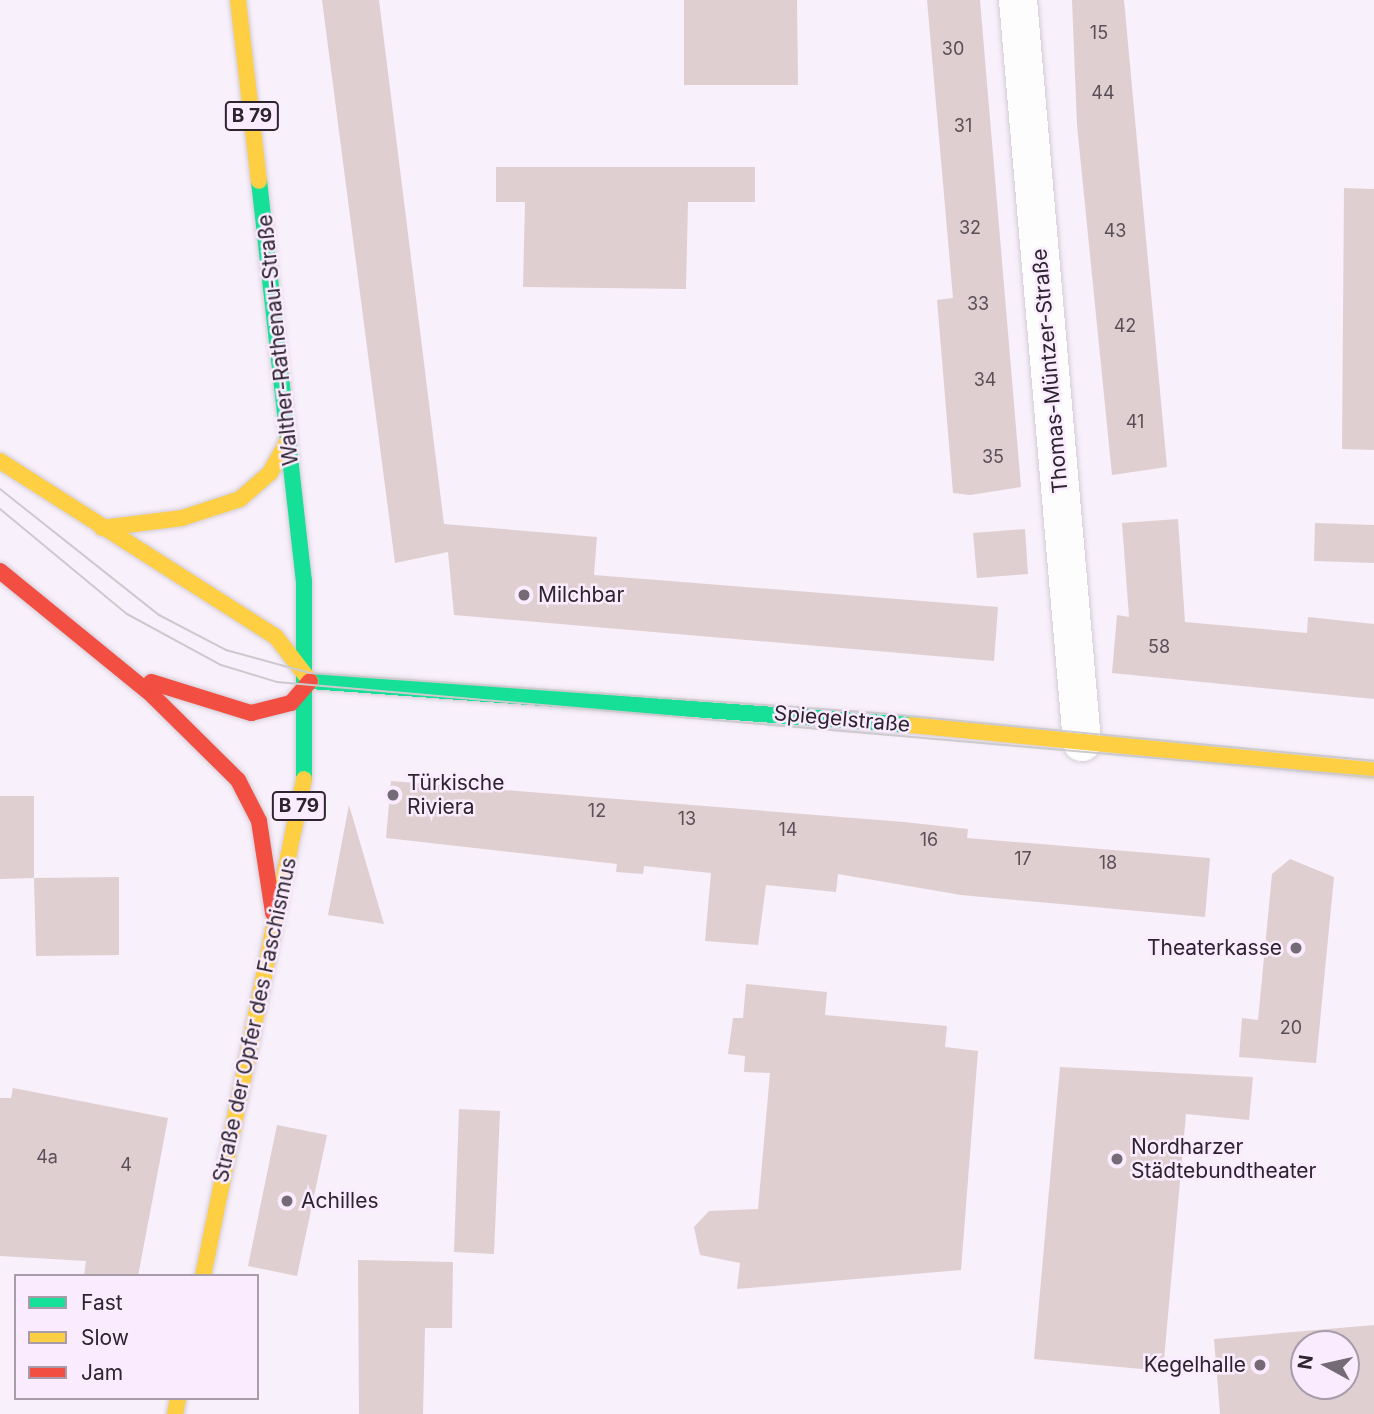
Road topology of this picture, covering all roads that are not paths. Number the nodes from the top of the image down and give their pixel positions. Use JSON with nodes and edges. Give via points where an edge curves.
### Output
{"nodes":[{"id":1,"x":238,"y":0,"type":"edge"},
{"id":2,"x":1018,"y":0,"type":"edge"},
{"id":3,"x":289,"y":439,"type":"junction"},
{"id":4,"x":0,"y":461,"type":"edge"},
{"id":5,"x":102,"y":528,"type":"junction"},
{"id":6,"x":0,"y":571,"type":"edge"},
{"id":7,"x":93,"y":650,"type":"junction"},
{"id":8,"x":310,"y":681,"type":"junction"},
{"id":9,"x":1082,"y":742,"type":"junction"},
{"id":10,"x":1374,"y":770,"type":"edge"},
{"id":11,"x":275,"y":929,"type":"junction"},
{"id":12,"x":203,"y":1274,"type":"edge"}],
"edges":[{"from":1,"to":3,"type":"street","name":"Walther-Rathenau-Straße","number":"B 79"},
{"from":2,"to":9,"type":"street","name":"Thomas-Müntzer-Straße"},
{"from":3,"to":5,"type":"street","via":[[270,473],[240,499],[183,518]]},
{"from":3,"to":8,"type":"street","name":"Walther-Rathenau-Straße","number":"B 79"},
{"from":4,"to":5,"type":"street"},
{"from":5,"to":8,"type":"street","via":[[276,637],[292,650]]},
{"from":6,"to":7,"type":"street"},
{"from":7,"to":8,"type":"street","via":[[185,697],[251,713],[291,703]]},
{"from":7,"to":11,"type":"street","via":[[173,715],[238,780],[269,862]]},
{"from":8,"to":9,"type":"street","name":"Spiegelstraße"},
{"from":8,"to":11,"type":"street","name":"Straße der Opfer des Faschismus","number":"B 79","via":[[304,784]]},
{"from":9,"to":10,"type":"street","name":"Spiegelstraße"},
{"from":11,"to":12,"type":"street","name":"Straße der Opfer des Faschismus","number":"B 79"}]}
